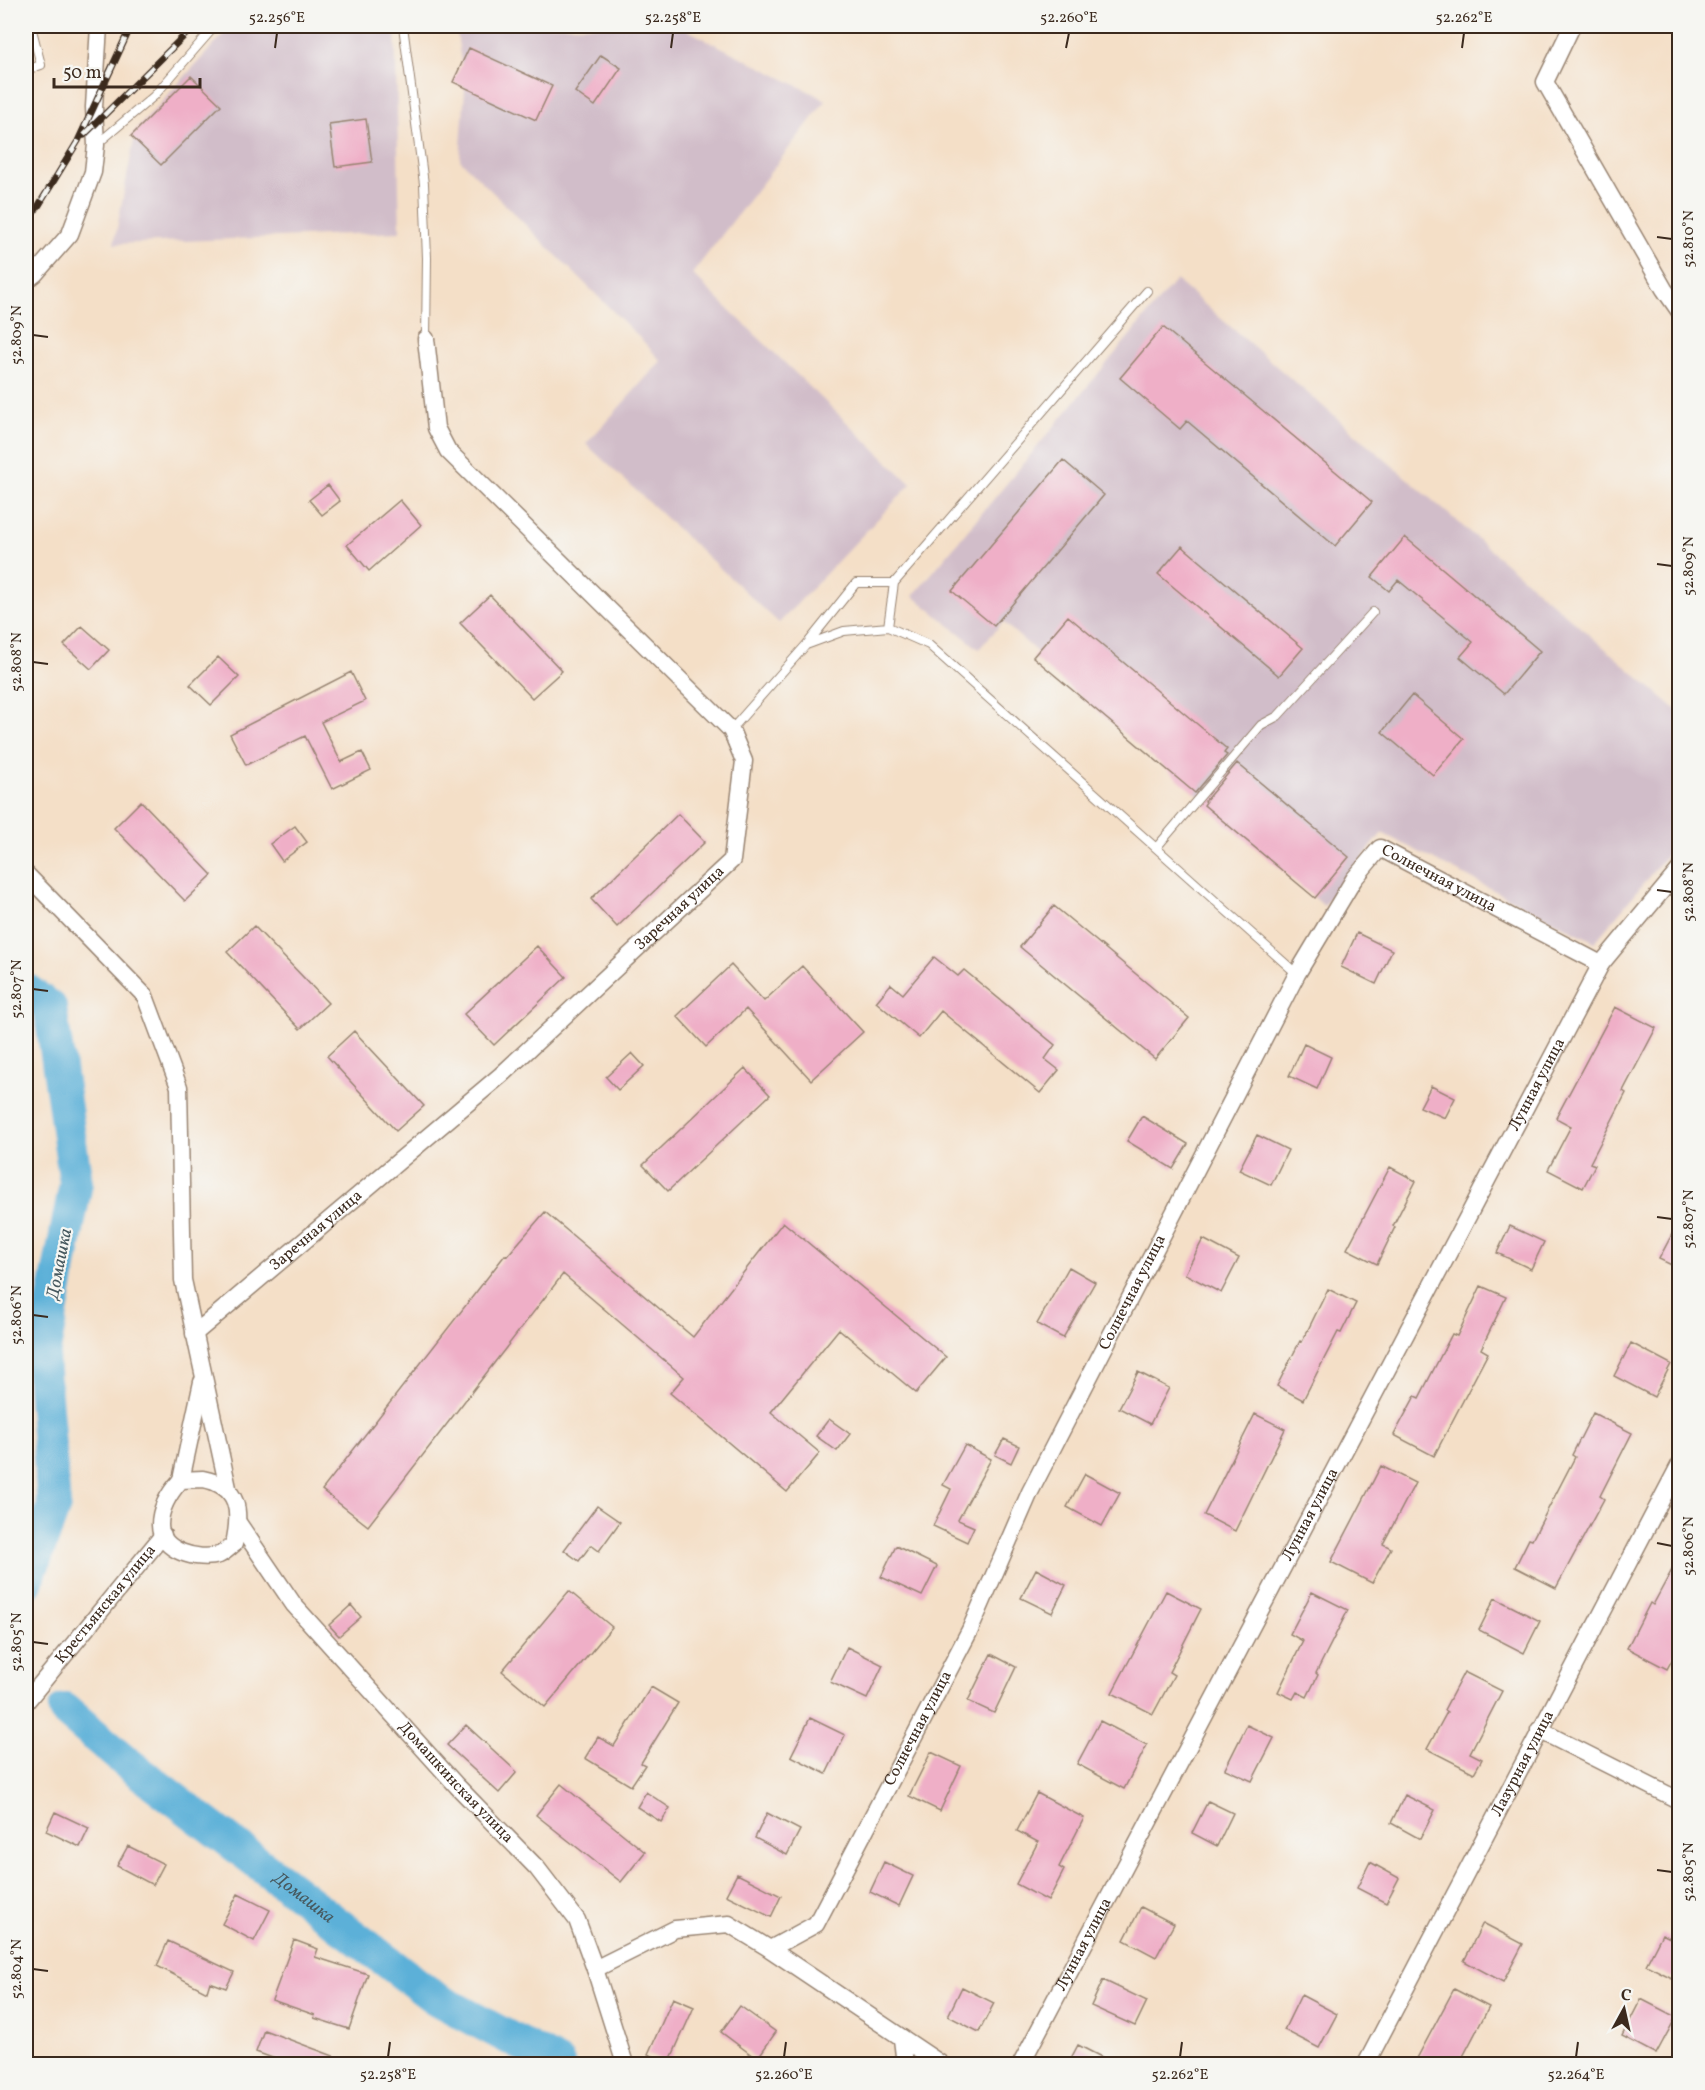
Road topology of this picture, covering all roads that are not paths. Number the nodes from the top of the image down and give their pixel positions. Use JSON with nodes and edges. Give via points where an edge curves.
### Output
{"nodes":[{"id":1,"x":31,"y":26,"type":"edge"},
{"id":2,"x":99,"y":26,"type":"edge"},
{"id":3,"x":215,"y":26,"type":"edge"},
{"id":4,"x":403,"y":26,"type":"edge"},
{"id":5,"x":1572,"y":26,"type":"edge"},
{"id":6,"x":26,"y":70,"type":"edge"},
{"id":7,"x":96,"y":145,"type":"junction"},
{"id":8,"x":26,"y":281,"type":"edge"},
{"id":9,"x":1147,"y":291,"type":"dead end"},
{"id":10,"x":1680,"y":312,"type":"edge"},
{"id":11,"x":426,"y":339,"type":"joint"},
{"id":12,"x":894,"y":583,"type":"junction"},
{"id":13,"x":1373,"y":612,"type":"dead end"},
{"id":14,"x":888,"y":627,"type":"junction"},
{"id":15,"x":806,"y":645,"type":"junction"},
{"id":16,"x":731,"y":730,"type":"junction"},
{"id":17,"x":1156,"y":848,"type":"junction"},
{"id":18,"x":1680,"y":869,"type":"edge"},
{"id":19,"x":26,"y":874,"type":"edge"},
{"id":20,"x":1600,"y":964,"type":"junction"},
{"id":21,"x":1297,"y":974,"type":"junction"},
{"id":22,"x":195,"y":1334,"type":"junction"},
{"id":23,"x":203,"y":1375,"type":"junction"},
{"id":24,"x":1680,"y":1464,"type":"edge"},
{"id":25,"x":182,"y":1480,"type":"junction"},
{"id":26,"x":228,"y":1488,"type":"junction"},
{"id":27,"x":239,"y":1524,"type":"junction"},
{"id":28,"x":163,"y":1535,"type":"junction"},
{"id":29,"x":26,"y":1702,"type":"edge"},
{"id":30,"x":1539,"y":1730,"type":"junction"},
{"id":31,"x":1680,"y":1802,"type":"edge"},
{"id":32,"x":770,"y":1949,"type":"junction"},
{"id":33,"x":596,"y":1969,"type":"junction"},
{"id":34,"x":902,"y":2039,"type":"junction"},
{"id":35,"x":625,"y":2064,"type":"edge"},
{"id":36,"x":905,"y":2064,"type":"edge"},
{"id":37,"x":941,"y":2064,"type":"edge"},
{"id":38,"x":1021,"y":2064,"type":"edge"},
{"id":39,"x":1366,"y":2064,"type":"edge"}],
"edges":[{"from":1,"to":6,"type":"lane","via":[[41,65]]},
{"from":2,"to":7,"type":"street"},
{"from":3,"to":7,"type":"lane","via":[[154,96]]},
{"from":4,"to":11,"type":"lane","via":[[424,184]]},
{"from":5,"to":10,"type":"street","via":[[1545,82]]},
{"from":7,"to":8,"type":"street","via":[[93,172],[70,234]]},
{"from":9,"to":12,"type":"lane"},
{"from":11,"to":16,"type":"street","name":"Заречная улица","via":[[436,429],[448,452]]},
{"from":12,"to":14,"type":"lane"},
{"from":12,"to":15,"type":"lane","via":[[856,583]]},
{"from":13,"to":17,"type":"lane","via":[[1278,716],[1261,725]]},
{"from":14,"to":15,"type":"lane","via":[[844,632]]},
{"from":14,"to":17,"type":"lane","via":[[929,645]]},
{"from":15,"to":16,"type":"lane"},
{"from":16,"to":22,"type":"street","name":"Заречная улица","via":[[744,761],[732,860],[501,1075]]},
{"from":17,"to":21,"type":"lane"},
{"from":18,"to":20,"type":"street","name":"Лунная улица"},
{"from":19,"to":22,"type":"street","via":[[145,996],[179,1086],[183,1280]]},
{"from":20,"to":21,"type":"street","name":"Солнечная улица","via":[[1380,848],[1354,879]]},
{"from":20,"to":38,"type":"street","name":"Лунная улица"},
{"from":21,"to":32,"type":"street","name":"Солнечная улица","via":[[1030,1492],[970,1630],[816,1924]]},
{"from":22,"to":23,"type":"street"},
{"from":23,"to":25,"type":"street"},
{"from":23,"to":26,"type":"street"},
{"from":24,"to":30,"type":"street","name":"Лазурная улица"},
{"from":25,"to":26,"type":"street","via":[[203,1479]]},
{"from":25,"to":28,"type":"street","via":[[167,1499],[160,1526]]},
{"from":26,"to":27,"type":"street"},
{"from":27,"to":28,"type":"street","via":[[234,1544],[220,1555],[193,1557],[172,1547]]},
{"from":27,"to":33,"type":"street","name":"Домашкинская улица","via":[[294,1605],[457,1786],[537,1868],[577,1920]]},
{"from":28,"to":29,"type":"street","name":"Крестьянская улица"},
{"from":30,"to":31,"type":"street"},
{"from":30,"to":39,"type":"street","name":"Лазурная улица"},
{"from":32,"to":33,"type":"street","via":[[729,1924],[675,1929]]},
{"from":32,"to":34,"type":"street"},
{"from":33,"to":35,"type":"street","name":"Домашкинская улица"},
{"from":34,"to":36,"type":"street"},
{"from":34,"to":37,"type":"street"}]}
